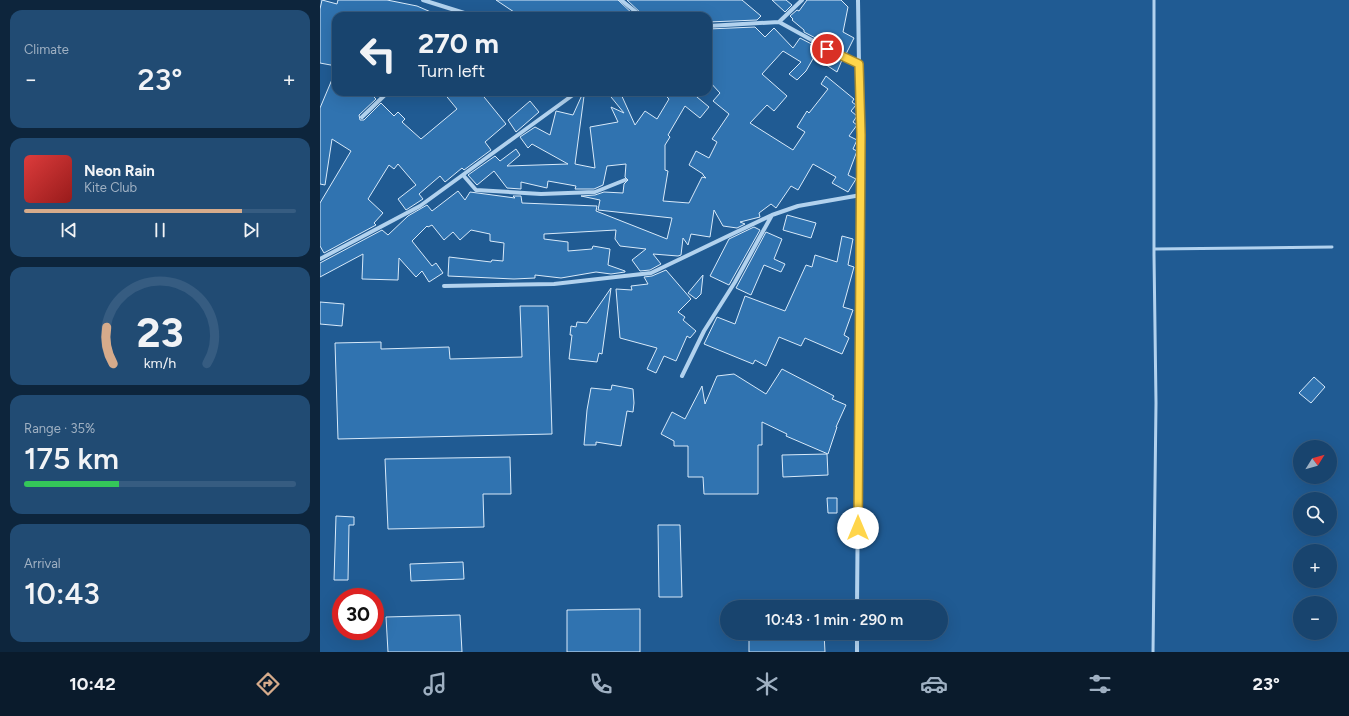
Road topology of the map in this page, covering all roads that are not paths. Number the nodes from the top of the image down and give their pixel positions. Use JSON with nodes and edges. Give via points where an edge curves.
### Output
{"nodes":[{"id":1,"x":423,"y":0,"type":"edge"},
{"id":2,"x":621,"y":0,"type":"edge"},
{"id":3,"x":802,"y":0,"type":"edge"},
{"id":4,"x":858,"y":0,"type":"edge"},
{"id":5,"x":1154,"y":0,"type":"edge"},
{"id":6,"x":459,"y":12,"type":"edge"},
{"id":7,"x":636,"y":12,"type":"edge"},
{"id":8,"x":779,"y":22,"type":"junction"},
{"id":9,"x":712,"y":26,"type":"edge"},
{"id":10,"x":859,"y":64,"type":"junction"},
{"id":11,"x":384,"y":96,"type":"edge"},
{"id":12,"x":572,"y":96,"type":"edge"},
{"id":13,"x":362,"y":117,"type":"dead end"},
{"id":14,"x":463,"y":175,"type":"junction"},
{"id":15,"x":625,"y":180,"type":"dead end"},
{"id":16,"x":861,"y":195,"type":"junction"},
{"id":17,"x":772,"y":215,"type":"junction"},
{"id":18,"x":1332,"y":247,"type":"dead end"},
{"id":19,"x":1154,"y":249,"type":"junction"},
{"id":20,"x":320,"y":259,"type":"edge"},
{"id":21,"x":444,"y":286,"type":"dead end"},
{"id":22,"x":682,"y":376,"type":"dead end"},
{"id":23,"x":857,"y":600,"type":"edge"},
{"id":24,"x":857,"y":640,"type":"edge"},
{"id":25,"x":857,"y":652,"type":"edge"},
{"id":26,"x":1153,"y":652,"type":"edge"}],
"edges":[{"from":1,"to":6,"type":"street"},
{"from":2,"to":7,"type":"street"},
{"from":3,"to":8,"type":"street"},
{"from":4,"to":10,"type":"street"},
{"from":5,"to":19,"type":"lane"},
{"from":8,"to":9,"type":"street"},
{"from":8,"to":10,"type":"street","via":[[839,56]]},
{"from":10,"to":16,"type":"street"},
{"from":11,"to":13,"type":"street"},
{"from":12,"to":14,"type":"street"},
{"from":14,"to":15,"type":"street","via":[[476,190],[541,194],[595,192]]},
{"from":14,"to":20,"type":"street","via":[[420,206]]},
{"from":16,"to":17,"type":"street","via":[[798,206]]},
{"from":16,"to":23,"type":"street"},
{"from":17,"to":21,"type":"street","via":[[651,273],[554,284]]},
{"from":17,"to":22,"type":"street","via":[[704,331]]},
{"from":18,"to":19,"type":"lane"},
{"from":19,"to":26,"type":"lane","via":[[1156,403]]},
{"from":24,"to":25,"type":"street"}]}
